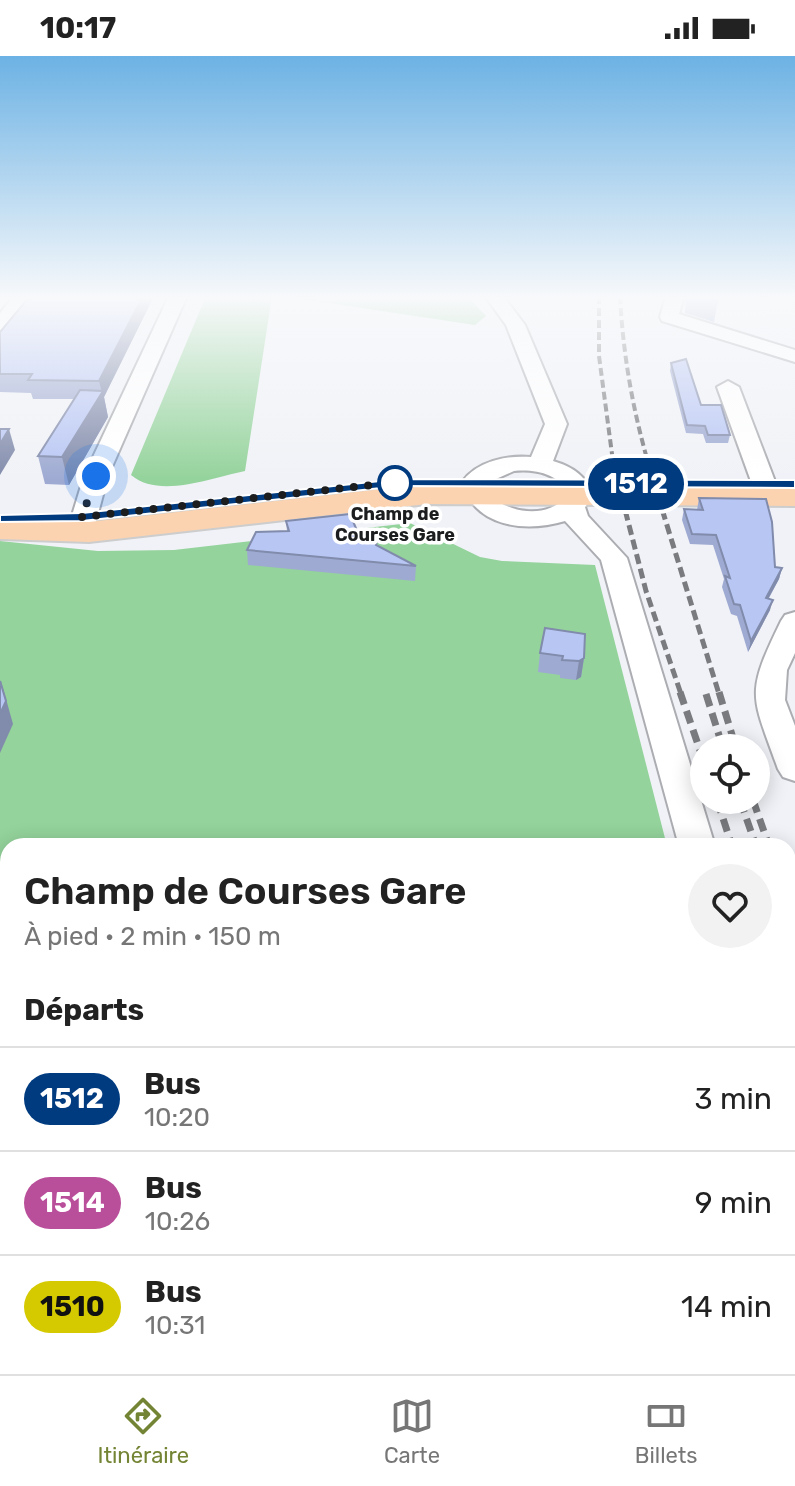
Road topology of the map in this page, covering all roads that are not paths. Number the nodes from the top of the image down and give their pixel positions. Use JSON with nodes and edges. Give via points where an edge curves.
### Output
{"nodes":[{"id":1,"x":150,"y":358,"type":"edge"},
{"id":2,"x":529,"y":358,"type":"edge"},
{"id":3,"x":728,"y":387,"type":"dead end"},
{"id":4,"x":540,"y":465,"type":"junction"},
{"id":5,"x":779,"y":484,"type":"edge"},
{"id":6,"x":475,"y":488,"type":"junction"},
{"id":7,"x":578,"y":495,"type":"junction"},
{"id":8,"x":795,"y":496,"type":"edge"},
{"id":9,"x":544,"y":518,"type":"junction"},
{"id":10,"x":0,"y":519,"type":"edge"},
{"id":11,"x":81,"y":524,"type":"junction"},
{"id":12,"x":0,"y":529,"type":"edge"},
{"id":13,"x":614,"y":558,"type":"junction"},
{"id":14,"x":795,"y":621,"type":"edge"},
{"id":15,"x":795,"y":769,"type":"edge"},
{"id":16,"x":695,"y":838,"type":"edge"}],
"edges":[{"from":1,"to":11,"type":"street","via":[[96,476]]},
{"from":2,"to":4,"type":"street","via":[[555,420]]},
{"from":3,"to":5,"type":"street"},
{"from":4,"to":6,"type":"street","via":[[490,469]]},
{"from":4,"to":7,"type":"street","via":[[560,470]]},
{"from":5,"to":7,"type":"main road"},
{"from":6,"to":7,"type":"main road"},
{"from":6,"to":9,"type":"street","via":[[484,505],[499,513]]},
{"from":6,"to":11,"type":"main road"},
{"from":7,"to":8,"type":"main road"},
{"from":7,"to":9,"type":"street"},
{"from":7,"to":13,"type":"street","via":[[576,518]]},
{"from":9,"to":13,"type":"street","via":[[563,522]]},
{"from":10,"to":11,"type":"main road"},
{"from":11,"to":12,"type":"main road"},
{"from":13,"to":16,"type":"street"},
{"from":14,"to":15,"type":"street","via":[[772,670],[769,700]]}]}
